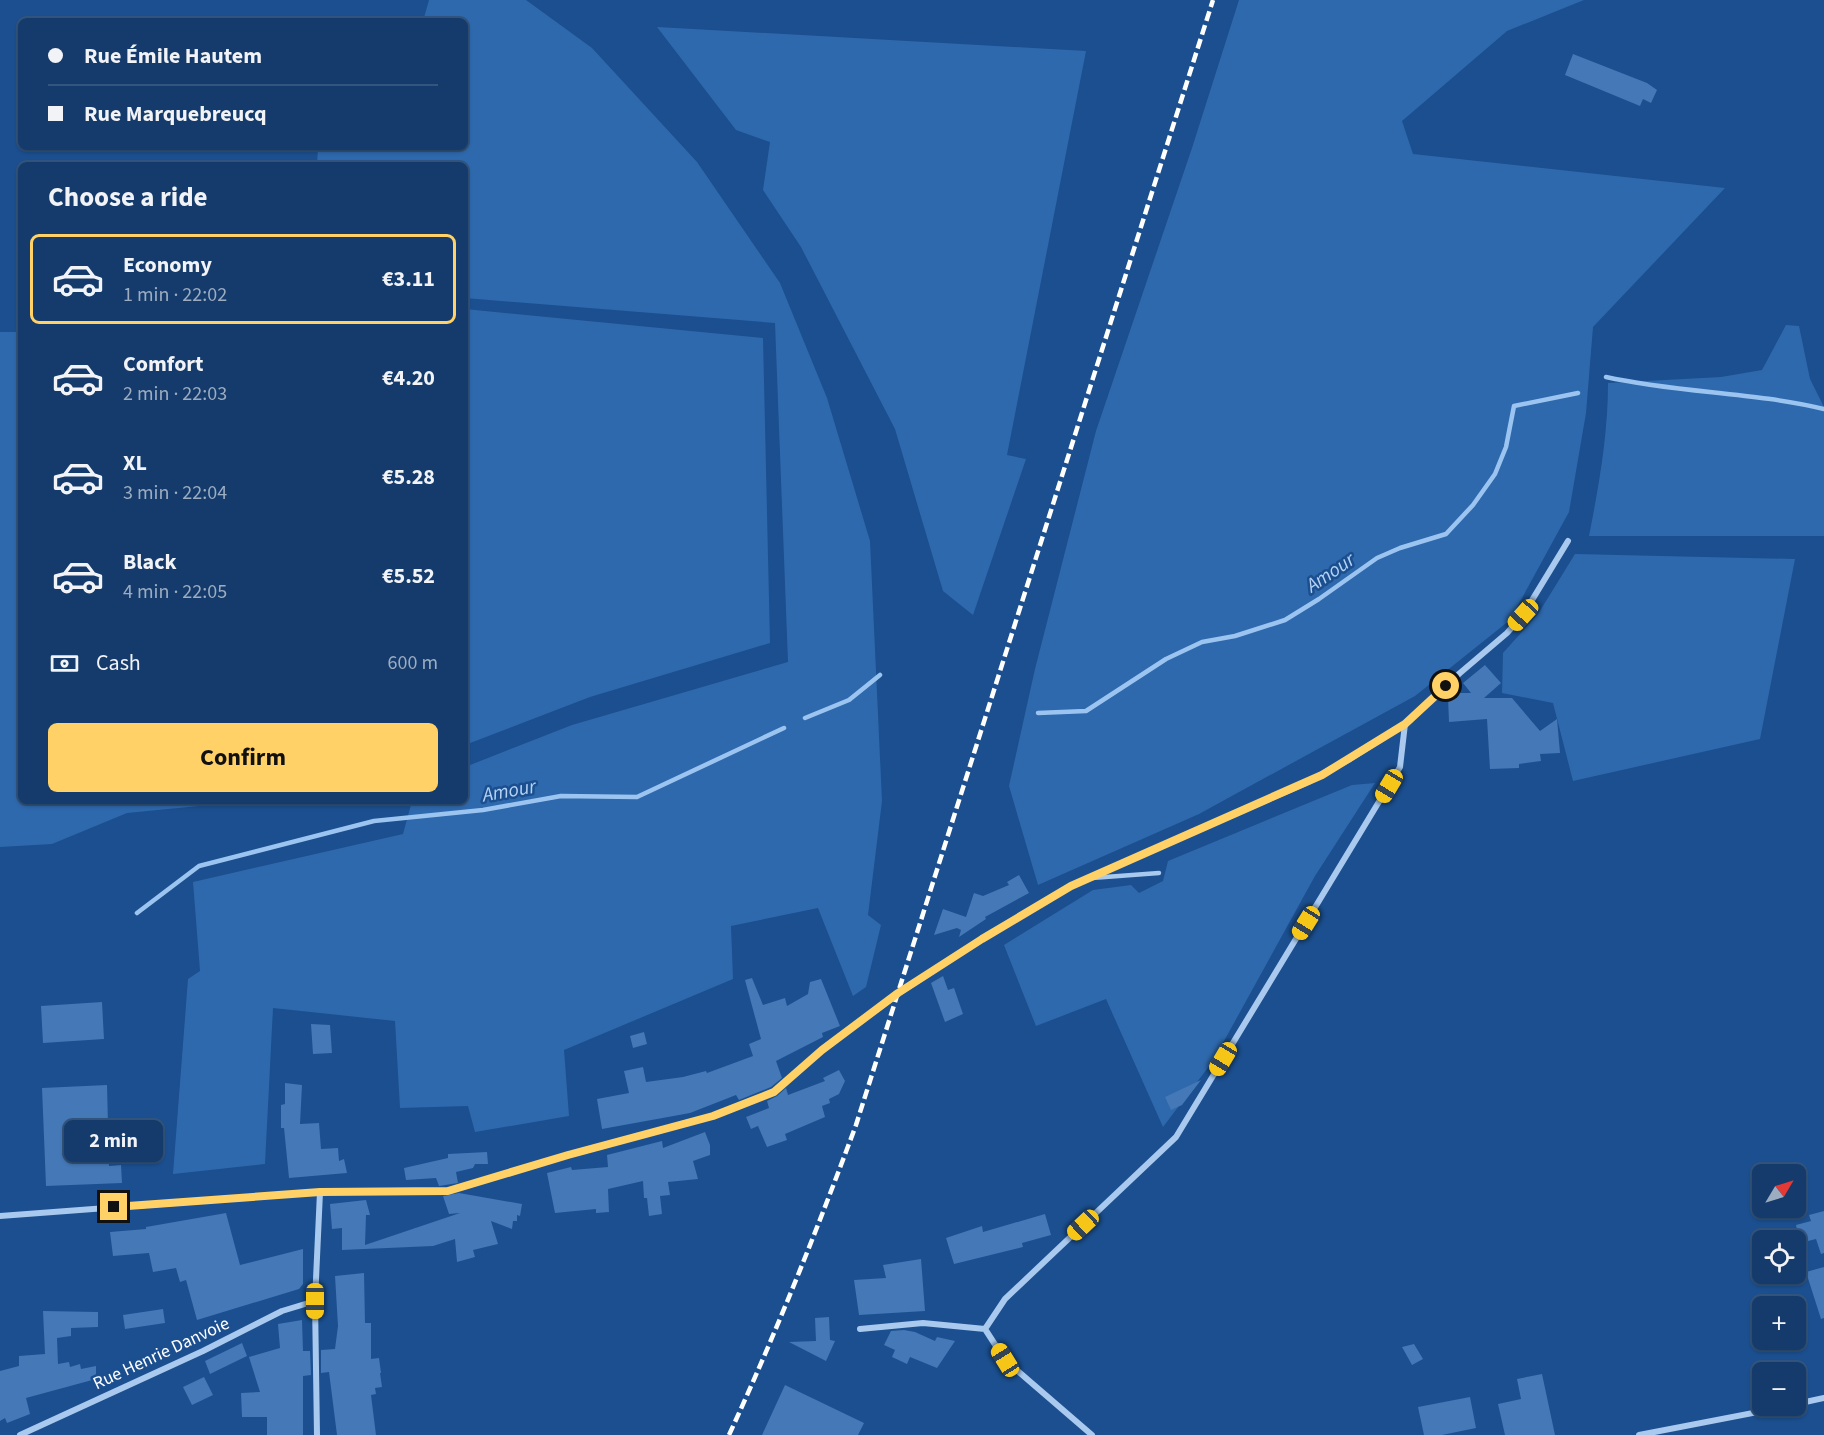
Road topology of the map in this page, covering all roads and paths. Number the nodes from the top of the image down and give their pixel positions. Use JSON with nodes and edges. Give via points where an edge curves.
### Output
{"nodes":[{"id":1,"x":1568,"y":541,"type":"dead end"},
{"id":2,"x":1405,"y":724,"type":"junction"},
{"id":3,"x":1159,"y":873,"type":"dead end"},
{"id":4,"x":1087,"y":878,"type":"junction"},
{"id":5,"x":320,"y":1192,"type":"junction"},
{"id":6,"x":0,"y":1216,"type":"edge"},
{"id":7,"x":315,"y":1301,"type":"junction"},
{"id":8,"x":860,"y":1329,"type":"dead end"},
{"id":9,"x":985,"y":1329,"type":"junction"},
{"id":10,"x":1824,"y":1398,"type":"edge"},
{"id":11,"x":1806,"y":1402,"type":"edge"},
{"id":12,"x":1752,"y":1413,"type":"edge"},
{"id":13,"x":20,"y":1435,"type":"edge"},
{"id":14,"x":317,"y":1435,"type":"edge"},
{"id":15,"x":1092,"y":1435,"type":"edge"},
{"id":16,"x":1640,"y":1435,"type":"edge"}],
"edges":[{"from":1,"to":2,"type":"street","via":[[1523,615],[1507,633]]},
{"from":2,"to":4,"type":"street","via":[[1308,782]]},
{"from":2,"to":9,"type":"street","via":[[1400,767],[1176,1137],[1005,1299]]},
{"from":3,"to":4,"type":"lane"},
{"from":4,"to":5,"type":"street","via":[[898,993],[774,1092],[713,1116],[448,1191]]},
{"from":5,"to":6,"type":"street"},
{"from":5,"to":7,"type":"street"},
{"from":7,"to":13,"type":"street","name":"Rue Henrie Danvoie","via":[[282,1311]]},
{"from":7,"to":14,"type":"street"},
{"from":8,"to":9,"type":"street","via":[[923,1323]]},
{"from":9,"to":15,"type":"street","via":[[1005,1360]]},
{"from":10,"to":11,"type":"street"},
{"from":12,"to":16,"type":"street"}]}
